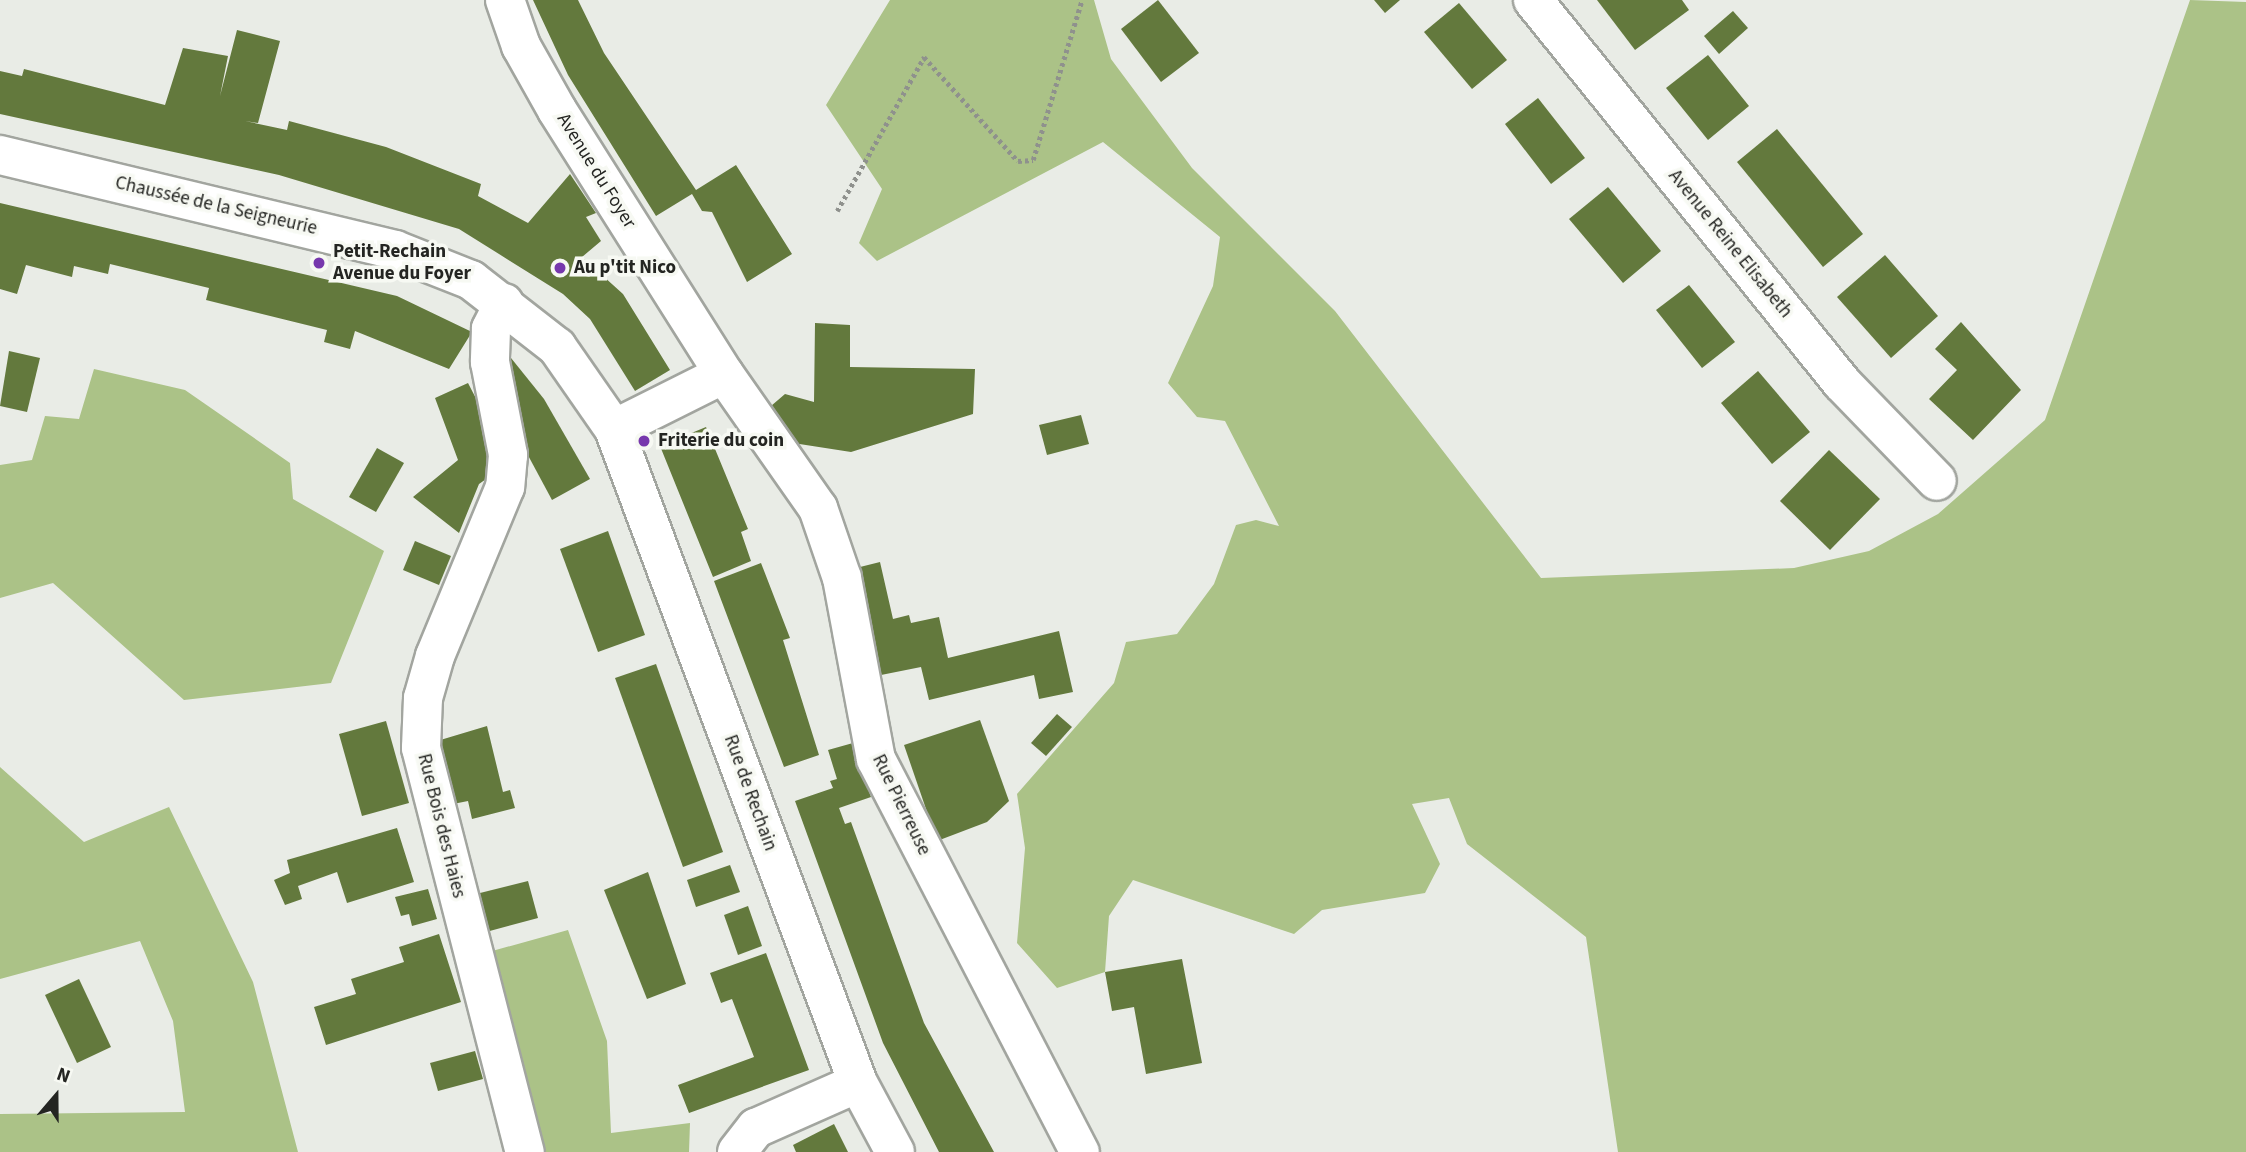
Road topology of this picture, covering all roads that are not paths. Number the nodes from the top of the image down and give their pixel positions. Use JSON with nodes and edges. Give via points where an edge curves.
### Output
{"nodes":[{"id":1,"x":505,"y":0,"type":"edge"},
{"id":2,"x":1533,"y":0,"type":"edge"},
{"id":3,"x":0,"y":155,"type":"edge"},
{"id":4,"x":504,"y":303,"type":"junction"},
{"id":5,"x":724,"y":374,"type":"junction"},
{"id":6,"x":614,"y":429,"type":"junction"},
{"id":7,"x":1937,"y":481,"type":"dead end"},
{"id":8,"x":858,"y":1083,"type":"junction"},
{"id":9,"x":525,"y":1152,"type":"edge"},
{"id":10,"x":737,"y":1152,"type":"edge"},
{"id":11,"x":895,"y":1152,"type":"edge"},
{"id":12,"x":1080,"y":1152,"type":"edge"}],
"edges":[{"from":1,"to":5,"type":"street","name":"Avenue du Foyer","via":[[521,46],[557,110]]},
{"from":2,"to":7,"type":"street","name":"Avenue Reine Elisabeth","via":[[1842,383]]},
{"from":3,"to":4,"type":"street","name":"Chaussée de la Seigneurie","via":[[395,250],[462,276]]},
{"from":4,"to":6,"type":"street","name":"Chaussée de la Seigneurie","via":[[557,347]]},
{"from":4,"to":9,"type":"street","name":"Rue Bois des Haies","via":[[491,329],[490,362],[508,455],[505,488],[435,656],[423,698],[421,748]]},
{"from":5,"to":6,"type":"street"},
{"from":5,"to":12,"type":"street","name":"Rue Pierreuse","via":[[818,508],[842,578],[876,759]]},
{"from":6,"to":8,"type":"street","name":"Rue de Rechain"},
{"from":8,"to":10,"type":"street","via":[[756,1128]]},
{"from":8,"to":11,"type":"street","name":"Rue de Rechain"}]}
